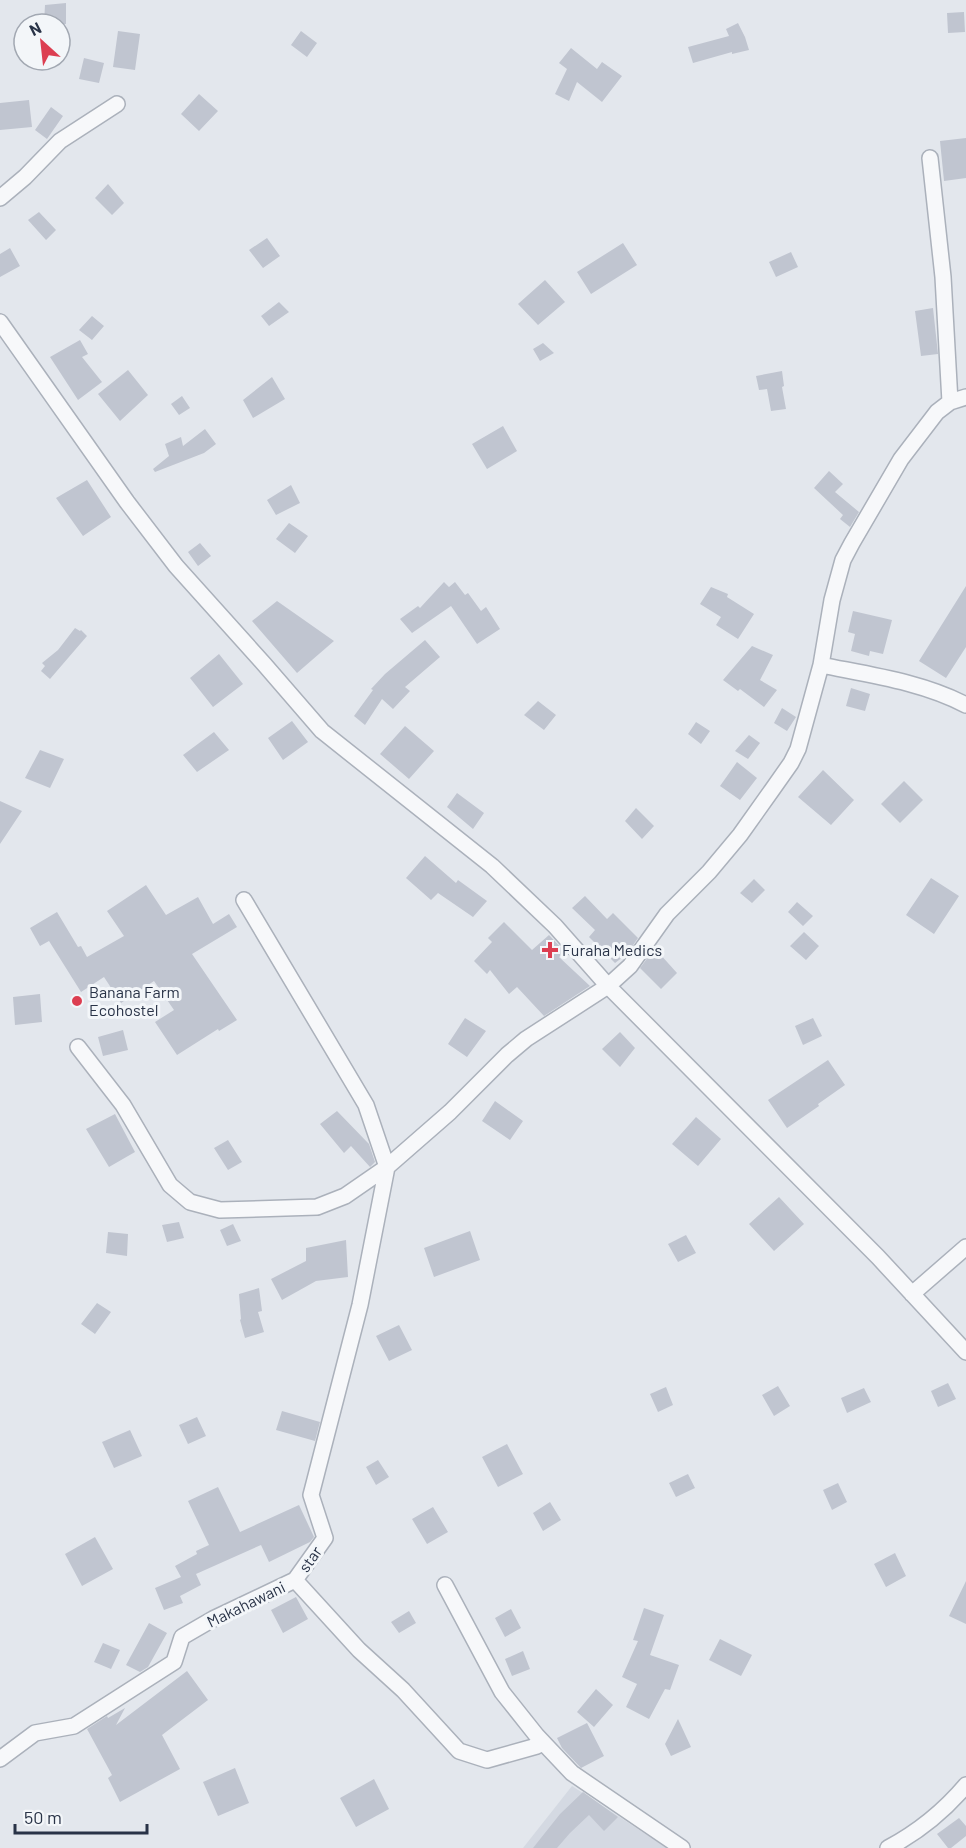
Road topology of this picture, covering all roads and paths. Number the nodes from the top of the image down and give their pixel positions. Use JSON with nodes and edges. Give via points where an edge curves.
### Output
{"nodes":[{"id":1,"x":117,"y":104,"type":"dead end"},
{"id":2,"x":930,"y":158,"type":"dead end"},
{"id":3,"x":0,"y":198,"type":"edge"},
{"id":4,"x":0,"y":322,"type":"edge"},
{"id":5,"x":966,"y":397,"type":"edge"},
{"id":6,"x":950,"y":402,"type":"junction"},
{"id":7,"x":821,"y":665,"type":"junction"},
{"id":8,"x":966,"y":705,"type":"edge"},
{"id":9,"x":244,"y":900,"type":"dead end"},
{"id":10,"x":608,"y":986,"type":"junction"},
{"id":11,"x":78,"y":1047,"type":"dead end"},
{"id":12,"x":387,"y":1167,"type":"junction"},
{"id":13,"x":966,"y":1247,"type":"edge"},
{"id":14,"x":912,"y":1294,"type":"junction"},
{"id":15,"x":966,"y":1352,"type":"edge"},
{"id":16,"x":295,"y":1580,"type":"junction"},
{"id":17,"x":446,"y":1585,"type":"dead end"},
{"id":18,"x":537,"y":1746,"type":"dead end"},
{"id":19,"x":0,"y":1759,"type":"edge"},
{"id":20,"x":966,"y":1785,"type":"edge"},
{"id":21,"x":682,"y":1848,"type":"edge"},
{"id":22,"x":888,"y":1848,"type":"edge"}],
"edges":[{"from":1,"to":3,"type":"street","via":[[60,141]]},
{"from":2,"to":6,"type":"street","via":[[943,277]]},
{"from":4,"to":10,"type":"street","via":[[176,566],[322,731],[492,866],[555,926]]},
{"from":5,"to":6,"type":"street"},
{"from":6,"to":7,"type":"street","via":[[937,412],[902,459],[843,560]]},
{"from":7,"to":8,"type":"street","via":[[922,687]]},
{"from":7,"to":10,"type":"street","via":[[791,763],[740,835],[667,914],[630,966]]},
{"from":9,"to":12,"type":"street","via":[[366,1105]]},
{"from":10,"to":12,"type":"street","via":[[526,1039]]},
{"from":10,"to":14,"type":"street"},
{"from":11,"to":12,"type":"street","via":[[123,1105],[170,1185],[190,1202],[220,1210],[317,1207],[345,1196]]},
{"from":12,"to":16,"type":"street","name":"star","via":[[360,1305],[311,1495],[325,1538]]},
{"from":13,"to":14,"type":"street"},
{"from":14,"to":15,"type":"street"},
{"from":16,"to":18,"type":"street","name":"Makahawani","via":[[459,1751],[488,1760]]},
{"from":16,"to":19,"type":"street","name":"Makahawani","via":[[182,1637],[174,1662],[74,1726],[35,1733]]},
{"from":17,"to":21,"type":"street","via":[[502,1692],[537,1736],[572,1773]]},
{"from":20,"to":22,"type":"street","via":[[938,1814]]}]}
